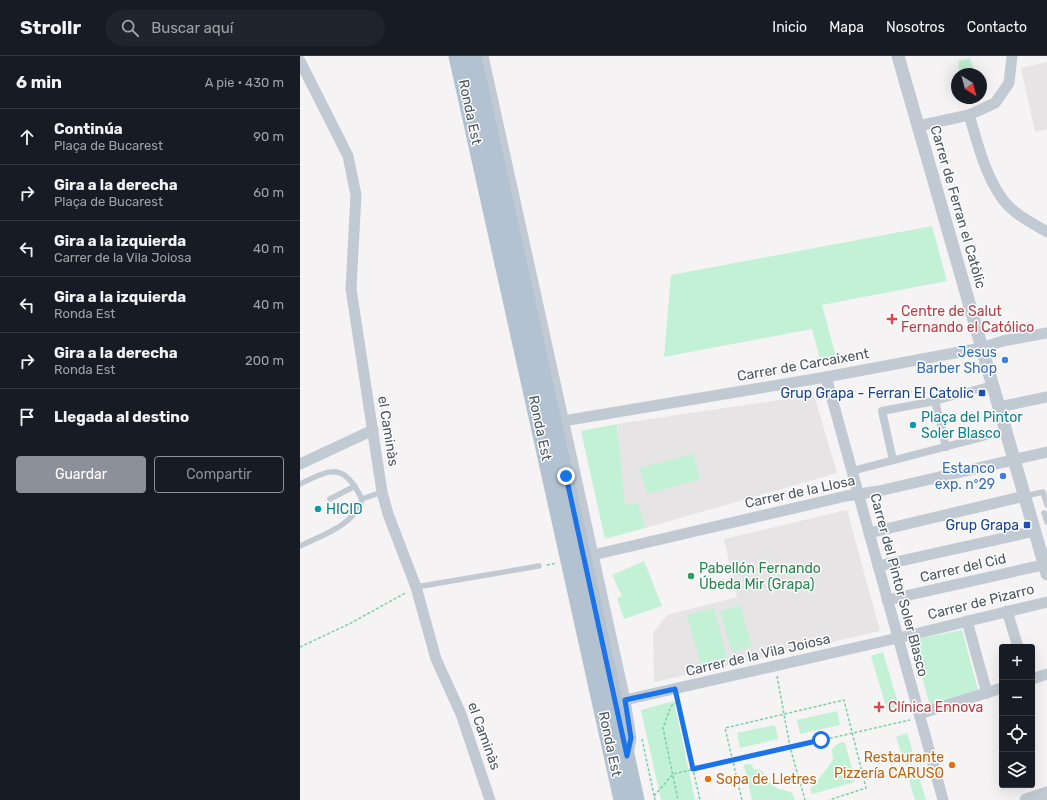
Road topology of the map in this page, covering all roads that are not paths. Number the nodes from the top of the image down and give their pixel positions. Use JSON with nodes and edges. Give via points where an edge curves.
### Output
{"nodes":[{"id":1,"x":457,"y":56,"type":"edge"},
{"id":2,"x":473,"y":56,"type":"edge"},
{"id":3,"x":483,"y":56,"type":"edge"},
{"id":4,"x":898,"y":56,"type":"edge"},
{"id":5,"x":1012,"y":56,"type":"edge"},
{"id":6,"x":300,"y":61,"type":"edge"},
{"id":7,"x":968,"y":115,"type":"junction"},
{"id":8,"x":918,"y":126,"type":"junction"},
{"id":9,"x":1047,"y":232,"type":"edge"},
{"id":10,"x":1047,"y":333,"type":"edge"},
{"id":11,"x":981,"y":348,"type":"junction"},
{"id":12,"x":826,"y":377,"type":"junction"},
{"id":13,"x":992,"y":385,"type":"junction"},
{"id":14,"x":1047,"y":397,"type":"edge"},
{"id":15,"x":935,"y":401,"type":"junction"},
{"id":16,"x":999,"y":407,"type":"junction"},
{"id":17,"x":563,"y":421,"type":"junction"},
{"id":18,"x":373,"y":430,"type":"junction"},
{"id":19,"x":1006,"y":431,"type":"junction"},
{"id":20,"x":946,"y":447,"type":"junction"},
{"id":21,"x":1047,"y":452,"type":"edge"},
{"id":22,"x":1014,"y":459,"type":"junction"},
{"id":23,"x":893,"y":460,"type":"junction"},
{"id":24,"x":300,"y":464,"type":"edge"},
{"id":25,"x":852,"y":471,"type":"junction"},
{"id":26,"x":300,"y":484,"type":"edge"},
{"id":27,"x":355,"y":486,"type":"junction"},
{"id":28,"x":382,"y":492,"type":"junction"},
{"id":29,"x":858,"y":494,"type":"junction"},
{"id":30,"x":1025,"y":496,"type":"junction"},
{"id":31,"x":330,"y":499,"type":"dead end"},
{"id":32,"x":362,"y":499,"type":"junction"},
{"id":33,"x":1047,"y":505,"type":"edge"},
{"id":34,"x":1044,"y":513,"type":"dead end"},
{"id":35,"x":1047,"y":522,"type":"edge"},
{"id":36,"x":1035,"y":531,"type":"junction"},
{"id":37,"x":869,"y":532,"type":"junction"},
{"id":38,"x":300,"y":546,"type":"edge"},
{"id":39,"x":593,"y":555,"type":"junction"},
{"id":40,"x":539,"y":566,"type":"road end"},
{"id":41,"x":878,"y":566,"type":"junction"},
{"id":42,"x":1046,"y":566,"type":"edge"},
{"id":43,"x":416,"y":587,"type":"junction"},
{"id":44,"x":887,"y":600,"type":"junction"},
{"id":45,"x":1047,"y":602,"type":"edge"},
{"id":46,"x":1007,"y":611,"type":"junction"},
{"id":47,"x":967,"y":621,"type":"junction"},
{"id":48,"x":898,"y":638,"type":"junction"},
{"id":49,"x":1017,"y":644,"type":"edge"},
{"id":50,"x":1047,"y":674,"type":"edge"},
{"id":51,"x":1035,"y":678,"type":"edge"},
{"id":52,"x":999,"y":689,"type":"edge"},
{"id":53,"x":988,"y":693,"type":"junction"},
{"id":54,"x":625,"y":700,"type":"junction"},
{"id":55,"x":919,"y":716,"type":"junction"},
{"id":56,"x":627,"y":756,"type":"junction"},
{"id":57,"x":1047,"y":793,"type":"edge"},
{"id":58,"x":490,"y":800,"type":"edge"},
{"id":59,"x":622,"y":800,"type":"edge"},
{"id":60,"x":636,"y":800,"type":"edge"},
{"id":61,"x":943,"y":800,"type":"edge"},
{"id":62,"x":1026,"y":800,"type":"edge"}],
"edges":[{"from":1,"to":59,"type":"main road","name":"Ronda Est"},
{"from":2,"to":56,"type":"main road","name":"Ronda Est"},
{"from":3,"to":17,"type":"street","name":"Ronda Est"},
{"from":4,"to":8,"type":"street","name":"Carrer de Ferran el Catòlic"},
{"from":5,"to":7,"type":"street","via":[[1009,83],[995,103]]},
{"from":6,"to":18,"type":"street","name":"el Caminàs","via":[[348,156],[356,195],[351,289]]},
{"from":7,"to":8,"type":"street"},
{"from":7,"to":9,"type":"street","via":[[989,176],[1005,202],[1023,218]]},
{"from":8,"to":11,"type":"street","name":"Carrer de Ferran el Catòlic"},
{"from":10,"to":11,"type":"street","name":"Carrer de Carcaixent"},
{"from":11,"to":12,"type":"street","name":"Carrer de Carcaixent"},
{"from":11,"to":13,"type":"street","name":"Carrer de Ferran el Catòlic"},
{"from":12,"to":17,"type":"street","name":"Carrer de Carcaixent"},
{"from":12,"to":25,"type":"street","name":"Carrer del Pintor Soler Blasco"},
{"from":13,"to":15,"type":"street"},
{"from":13,"to":16,"type":"street","name":"Carrer de Ferran el Catòlic"},
{"from":14,"to":16,"type":"street"},
{"from":15,"to":20,"type":"street"},
{"from":15,"to":23,"type":"street","via":[[882,411]]},
{"from":16,"to":19,"type":"street","name":"Carrer de Ferran el Catòlic"},
{"from":17,"to":39,"type":"street","name":"Ronda Est"},
{"from":18,"to":24,"type":"street"},
{"from":18,"to":28,"type":"street","name":"el Caminàs"},
{"from":19,"to":20,"type":"street"},
{"from":19,"to":22,"type":"street","name":"Carrer de Ferran el Catòlic"},
{"from":20,"to":23,"type":"street"},
{"from":21,"to":22,"type":"street","name":"Carrer de la Llosa"},
{"from":22,"to":29,"type":"street","name":"Carrer de la Llosa"},
{"from":22,"to":30,"type":"street","name":"Carrer de Ferran el Catòlic"},
{"from":23,"to":25,"type":"street"},
{"from":25,"to":29,"type":"street","name":"Carrer del Pintor Soler Blasco"},
{"from":26,"to":27,"type":"lane","via":[[330,471],[341,472]]},
{"from":27,"to":31,"type":"lane"},
{"from":27,"to":32,"type":"lane"},
{"from":28,"to":32,"type":"lane"},
{"from":28,"to":43,"type":"street","name":"el Caminàs"},
{"from":29,"to":37,"type":"street","name":"Carrer del Pintor Soler Blasco"},
{"from":29,"to":39,"type":"street","name":"Carrer de la Llosa"},
{"from":30,"to":33,"type":"lane","via":[[1043,492]]},
{"from":30,"to":36,"type":"street","name":"Carrer de Ferran el Catòlic"},
{"from":30,"to":37,"type":"street"},
{"from":32,"to":38,"type":"lane","via":[[360,506],[343,525]]},
{"from":34,"to":35,"type":"lane"},
{"from":36,"to":41,"type":"street"},
{"from":36,"to":42,"type":"street","name":"Carrer de Ferran el Catòlic"},
{"from":37,"to":41,"type":"street","name":"Carrer del Pintor Soler Blasco"},
{"from":39,"to":54,"type":"street","name":"Ronda Est"},
{"from":40,"to":43,"type":"lane"},
{"from":41,"to":44,"type":"street","name":"Carrer del Pintor Soler Blasco"},
{"from":42,"to":44,"type":"street","name":"Carrer del Cid"},
{"from":43,"to":58,"type":"street","name":"el Caminàs","via":[[436,660],[461,714]]},
{"from":44,"to":48,"type":"street","name":"Carrer del Pintor Soler Blasco"},
{"from":45,"to":46,"type":"street","name":"Carrer de Pizarro"},
{"from":46,"to":47,"type":"street","name":"Carrer de Pizarro"},
{"from":46,"to":49,"type":"street"},
{"from":47,"to":48,"type":"street","name":"Carrer de Pizarro"},
{"from":47,"to":53,"type":"street"},
{"from":48,"to":54,"type":"street","name":"Carrer de la Vila Joiosa"},
{"from":48,"to":55,"type":"street","name":"Carrer del Pintor Soler Blasco"},
{"from":50,"to":51,"type":"street"},
{"from":52,"to":53,"type":"street"},
{"from":53,"to":55,"type":"street"},
{"from":54,"to":56,"type":"street","name":"Ronda Est","via":[[631,738]]},
{"from":55,"to":61,"type":"street","name":"Carrer del Pintor Soler Blasco"},
{"from":56,"to":60,"type":"main road","name":"Ronda Est"},
{"from":57,"to":62,"type":"street"}]}
